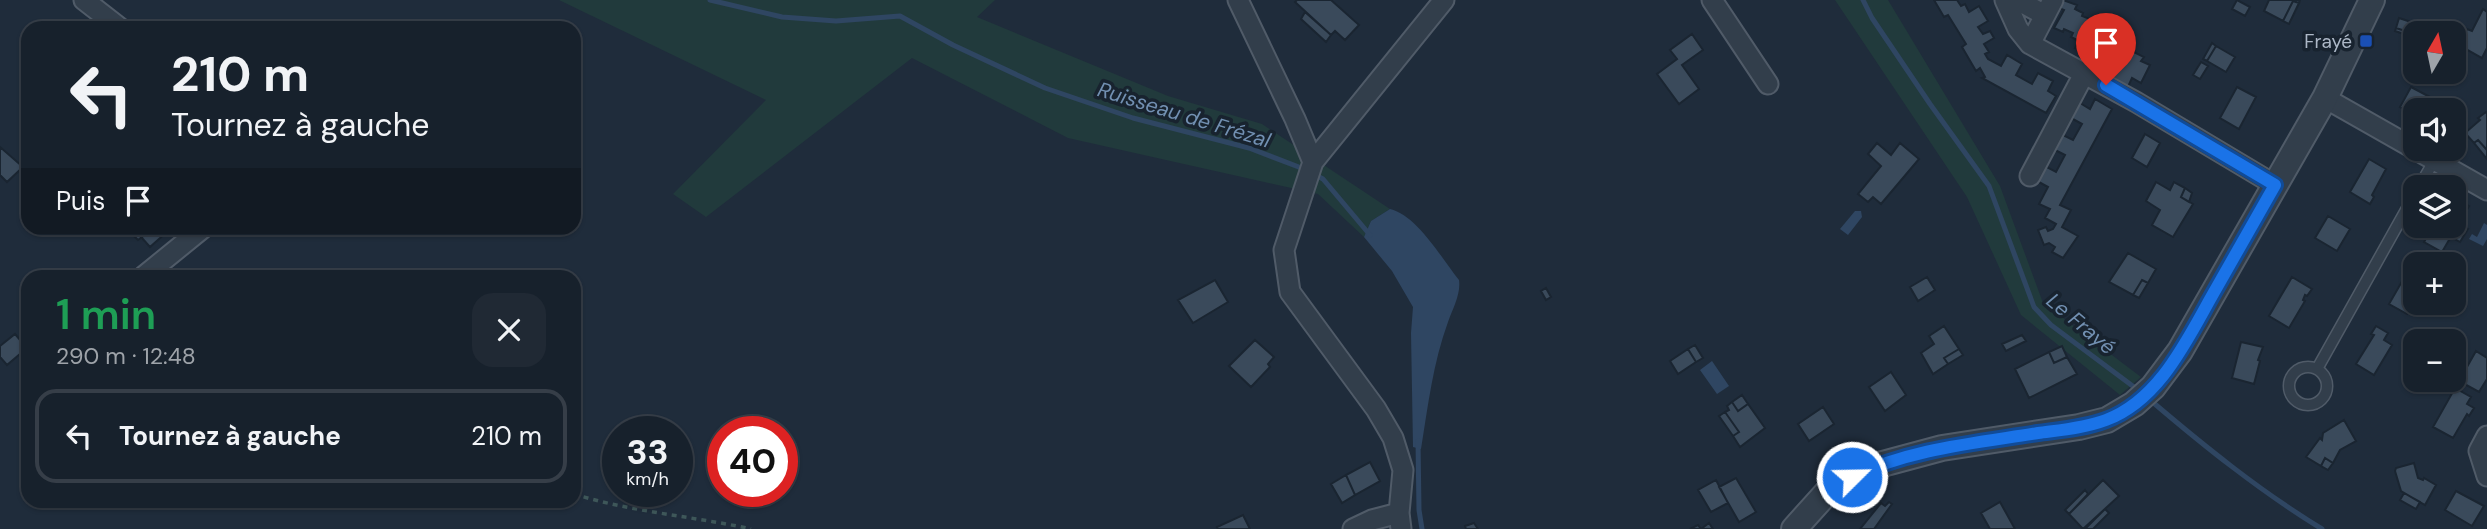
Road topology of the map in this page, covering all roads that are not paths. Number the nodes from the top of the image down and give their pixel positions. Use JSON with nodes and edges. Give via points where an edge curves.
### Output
{"nodes":[{"id":1,"x":83,"y":0,"type":"edge"},
{"id":2,"x":1238,"y":0,"type":"edge"},
{"id":3,"x":1444,"y":0,"type":"edge"},
{"id":4,"x":1712,"y":0,"type":"edge"},
{"id":5,"x":2005,"y":0,"type":"edge"},
{"id":6,"x":2017,"y":0,"type":"edge"},
{"id":7,"x":2372,"y":0,"type":"edge"},
{"id":8,"x":2049,"y":7,"type":"edge"},
{"id":9,"x":111,"y":21,"type":"edge"},
{"id":10,"x":2030,"y":44,"type":"junction"},
{"id":11,"x":2084,"y":74,"type":"junction"},
{"id":12,"x":1768,"y":84,"type":"dead end"},
{"id":13,"x":2325,"y":98,"type":"junction"},
{"id":14,"x":2403,"y":143,"type":"edge"},
{"id":15,"x":2434,"y":161,"type":"joint"},
{"id":16,"x":1312,"y":162,"type":"junction"},
{"id":17,"x":2426,"y":175,"type":"edge"},
{"id":18,"x":2030,"y":176,"type":"dead end"},
{"id":19,"x":2275,"y":185,"type":"junction"},
{"id":20,"x":2487,"y":190,"type":"edge"},
{"id":21,"x":2403,"y":215,"type":"edge"},
{"id":22,"x":194,"y":235,"type":"edge"},
{"id":23,"x":151,"y":270,"type":"edge"},
{"id":24,"x":2317,"y":369,"type":"junction"},
{"id":25,"x":2487,"y":436,"type":"edge"},
{"id":26,"x":2487,"y":476,"type":"edge"},
{"id":27,"x":1400,"y":521,"type":"edge"},
{"id":28,"x":1353,"y":529,"type":"edge"},
{"id":29,"x":1794,"y":529,"type":"edge"}],
"edges":[{"from":1,"to":9,"type":"street"},
{"from":2,"to":16,"type":"street"},
{"from":3,"to":16,"type":"street"},
{"from":4,"to":12,"type":"street"},
{"from":5,"to":10,"type":"street","via":[[2018,30]]},
{"from":6,"to":8,"type":"street"},
{"from":7,"to":13,"type":"street"},
{"from":8,"to":10,"type":"street"},
{"from":10,"to":11,"type":"street"},
{"from":11,"to":18,"type":"street"},
{"from":11,"to":19,"type":"street"},
{"from":13,"to":14,"type":"street"},
{"from":13,"to":19,"type":"street"},
{"from":15,"to":17,"type":"lane"},
{"from":15,"to":20,"type":"street"},
{"from":16,"to":27,"type":"street","via":[[1284,250],[1290,292],[1393,438],[1403,470]]},
{"from":19,"to":29,"type":"street","via":[[2180,351],[2144,395],[2107,420],[1942,448],[1875,466],[1829,488]]},
{"from":21,"to":24,"type":"lane"},
{"from":22,"to":23,"type":"street"},
{"from":24,"to":24,"type":"lane","via":[[2309,366],[2293,373],[2288,380],[2291,398],[2306,406],[2322,400],[2327,383]]},
{"from":25,"to":26,"type":"street","via":[[2479,451]]},
{"from":27,"to":28,"type":"street","via":[[1372,520]]}]}
